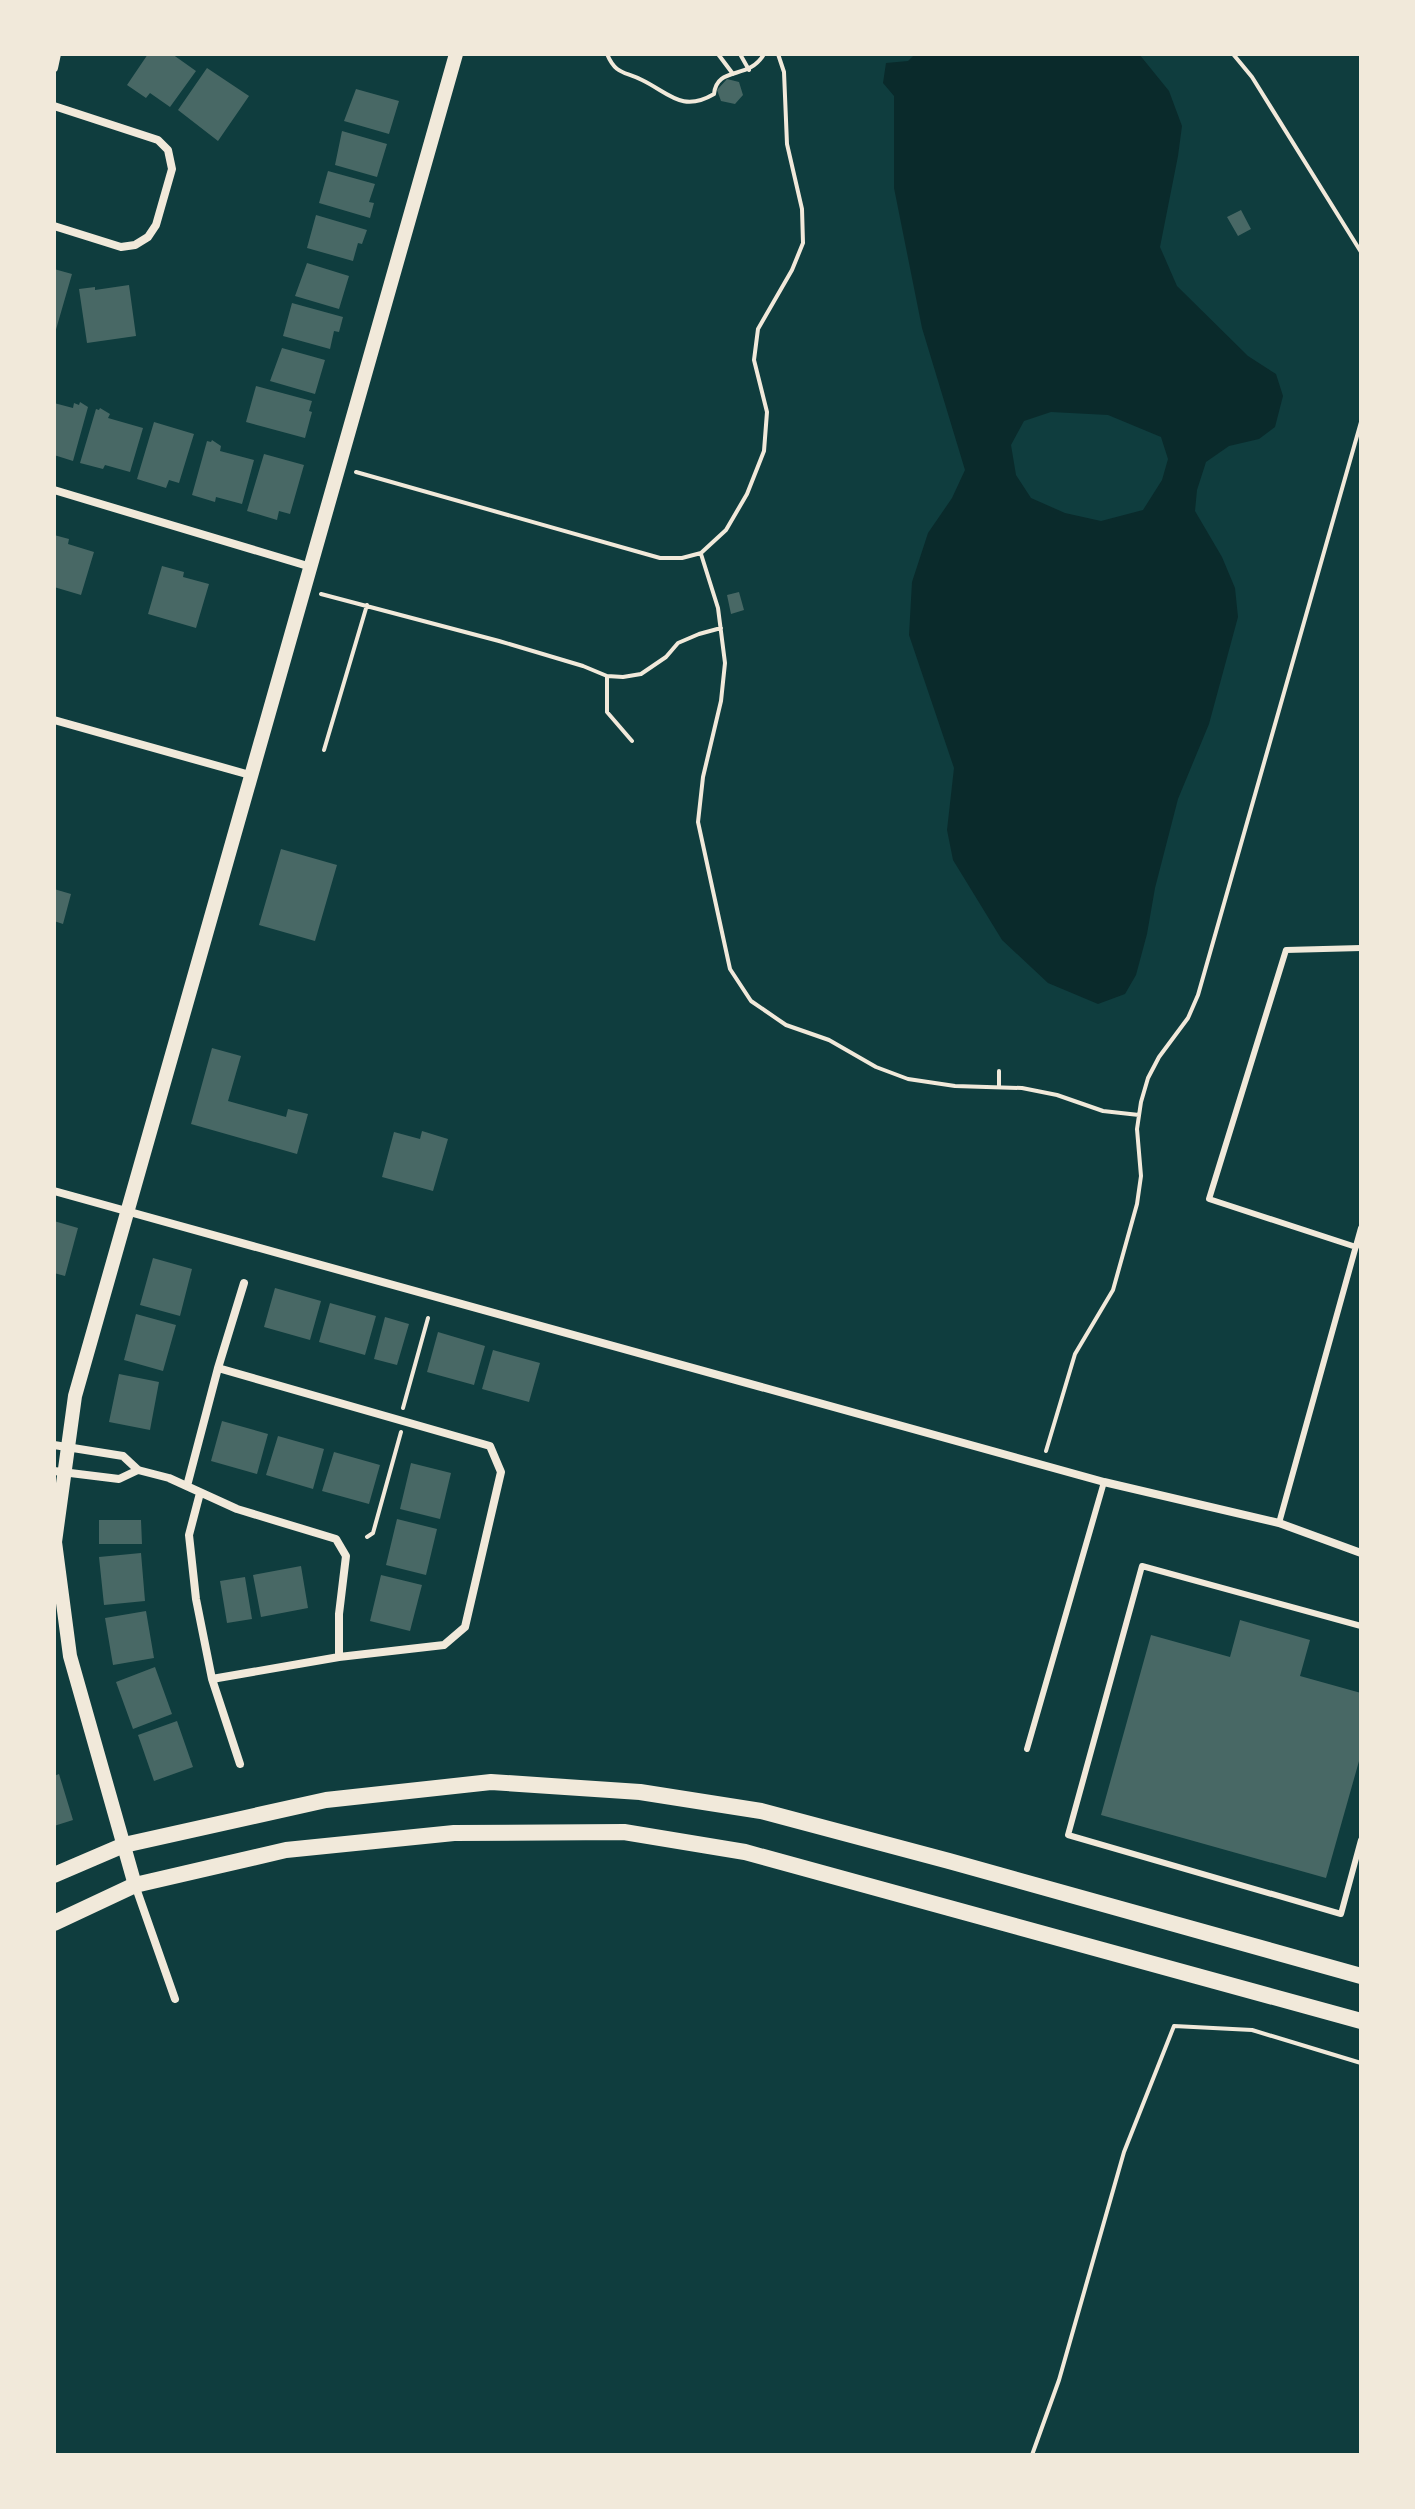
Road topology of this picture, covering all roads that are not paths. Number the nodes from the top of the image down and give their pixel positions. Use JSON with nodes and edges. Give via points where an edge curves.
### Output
{"nodes":[{"id":1,"x":57,"y":54,"type":"edge"},
{"id":2,"x":456,"y":54,"type":"edge"},
{"id":3,"x":54,"y":68,"type":"edge"},
{"id":4,"x":54,"y":106,"type":"edge"},
{"id":5,"x":54,"y":226,"type":"edge"},
{"id":6,"x":54,"y":490,"type":"edge"},
{"id":7,"x":311,"y":567,"type":"junction"},
{"id":8,"x":54,"y":720,"type":"edge"},
{"id":9,"x":250,"y":775,"type":"junction"},
{"id":10,"x":1361,"y":948,"type":"edge"},
{"id":11,"x":54,"y":1191,"type":"edge"},
{"id":12,"x":126,"y":1211,"type":"junction"},
{"id":13,"x":1361,"y":1228,"type":"edge"},
{"id":14,"x":1356,"y":1247,"type":"junction"},
{"id":15,"x":244,"y":1283,"type":"dead end"},
{"id":16,"x":218,"y":1368,"type":"junction"},
{"id":17,"x":61,"y":1445,"type":"edge"},
{"id":18,"x":138,"y":1470,"type":"junction"},
{"id":19,"x":58,"y":1472,"type":"edge"},
{"id":20,"x":1104,"y":1482,"type":"junction"},
{"id":21,"x":187,"y":1486,"type":"junction"},
{"id":22,"x":200,"y":1493,"type":"junction"},
{"id":23,"x":1279,"y":1523,"type":"junction"},
{"id":24,"x":1361,"y":1553,"type":"edge"},
{"id":25,"x":1361,"y":1626,"type":"edge"},
{"id":26,"x":339,"y":1657,"type":"junction"},
{"id":27,"x":212,"y":1679,"type":"junction"},
{"id":28,"x":1027,"y":1749,"type":"dead end"},
{"id":29,"x":240,"y":1764,"type":"dead end"},
{"id":30,"x":1361,"y":1840,"type":"edge"},
{"id":31,"x":124,"y":1845,"type":"junction"},
{"id":32,"x":54,"y":1875,"type":"edge"},
{"id":33,"x":135,"y":1885,"type":"junction"},
{"id":34,"x":54,"y":1923,"type":"edge"},
{"id":35,"x":1361,"y":1976,"type":"edge"},
{"id":36,"x":175,"y":1999,"type":"dead end"},
{"id":37,"x":1361,"y":2021,"type":"edge"}],
"edges":[{"from":1,"to":3,"type":"street"},
{"from":2,"to":7,"type":"street"},
{"from":4,"to":5,"type":"street","via":[[158,140],[168,150],[172,169],[156,225],[135,245],[121,247]]},
{"from":6,"to":7,"type":"street"},
{"from":7,"to":9,"type":"street"},
{"from":8,"to":9,"type":"street"},
{"from":9,"to":12,"type":"street"},
{"from":10,"to":14,"type":"lane","via":[[1286,950],[1209,1199]]},
{"from":11,"to":12,"type":"street"},
{"from":12,"to":17,"type":"street"},
{"from":12,"to":20,"type":"street"},
{"from":13,"to":14,"type":"lane"},
{"from":14,"to":23,"type":"lane"},
{"from":15,"to":16,"type":"street"},
{"from":16,"to":21,"type":"street"},
{"from":16,"to":26,"type":"street","via":[[490,1446],[501,1472],[465,1627],[444,1645]]},
{"from":17,"to":18,"type":"street","via":[[123,1456]]},
{"from":17,"to":19,"type":"street"},
{"from":18,"to":19,"type":"street","via":[[119,1479]]},
{"from":18,"to":21,"type":"street"},
{"from":19,"to":31,"type":"street","via":[[55,1542],[70,1656]]},
{"from":20,"to":23,"type":"street"},
{"from":20,"to":28,"type":"lane"},
{"from":21,"to":22,"type":"street"},
{"from":22,"to":26,"type":"street","via":[[336,1539],[346,1556]]},
{"from":22,"to":27,"type":"street","via":[[189,1535]]},
{"from":23,"to":24,"type":"street"},
{"from":25,"to":30,"type":"lane","via":[[1142,1566],[1068,1835],[1341,1914]]},
{"from":26,"to":27,"type":"street"},
{"from":27,"to":29,"type":"street"},
{"from":31,"to":32,"type":"main road"},
{"from":31,"to":33,"type":"street"},
{"from":31,"to":35,"type":"main road","via":[[326,1800],[491,1782],[640,1792],[761,1811]]},
{"from":33,"to":34,"type":"main road"},
{"from":33,"to":36,"type":"street"},
{"from":33,"to":37,"type":"main road","via":[[286,1850],[454,1833],[624,1832],[745,1852]]}]}
